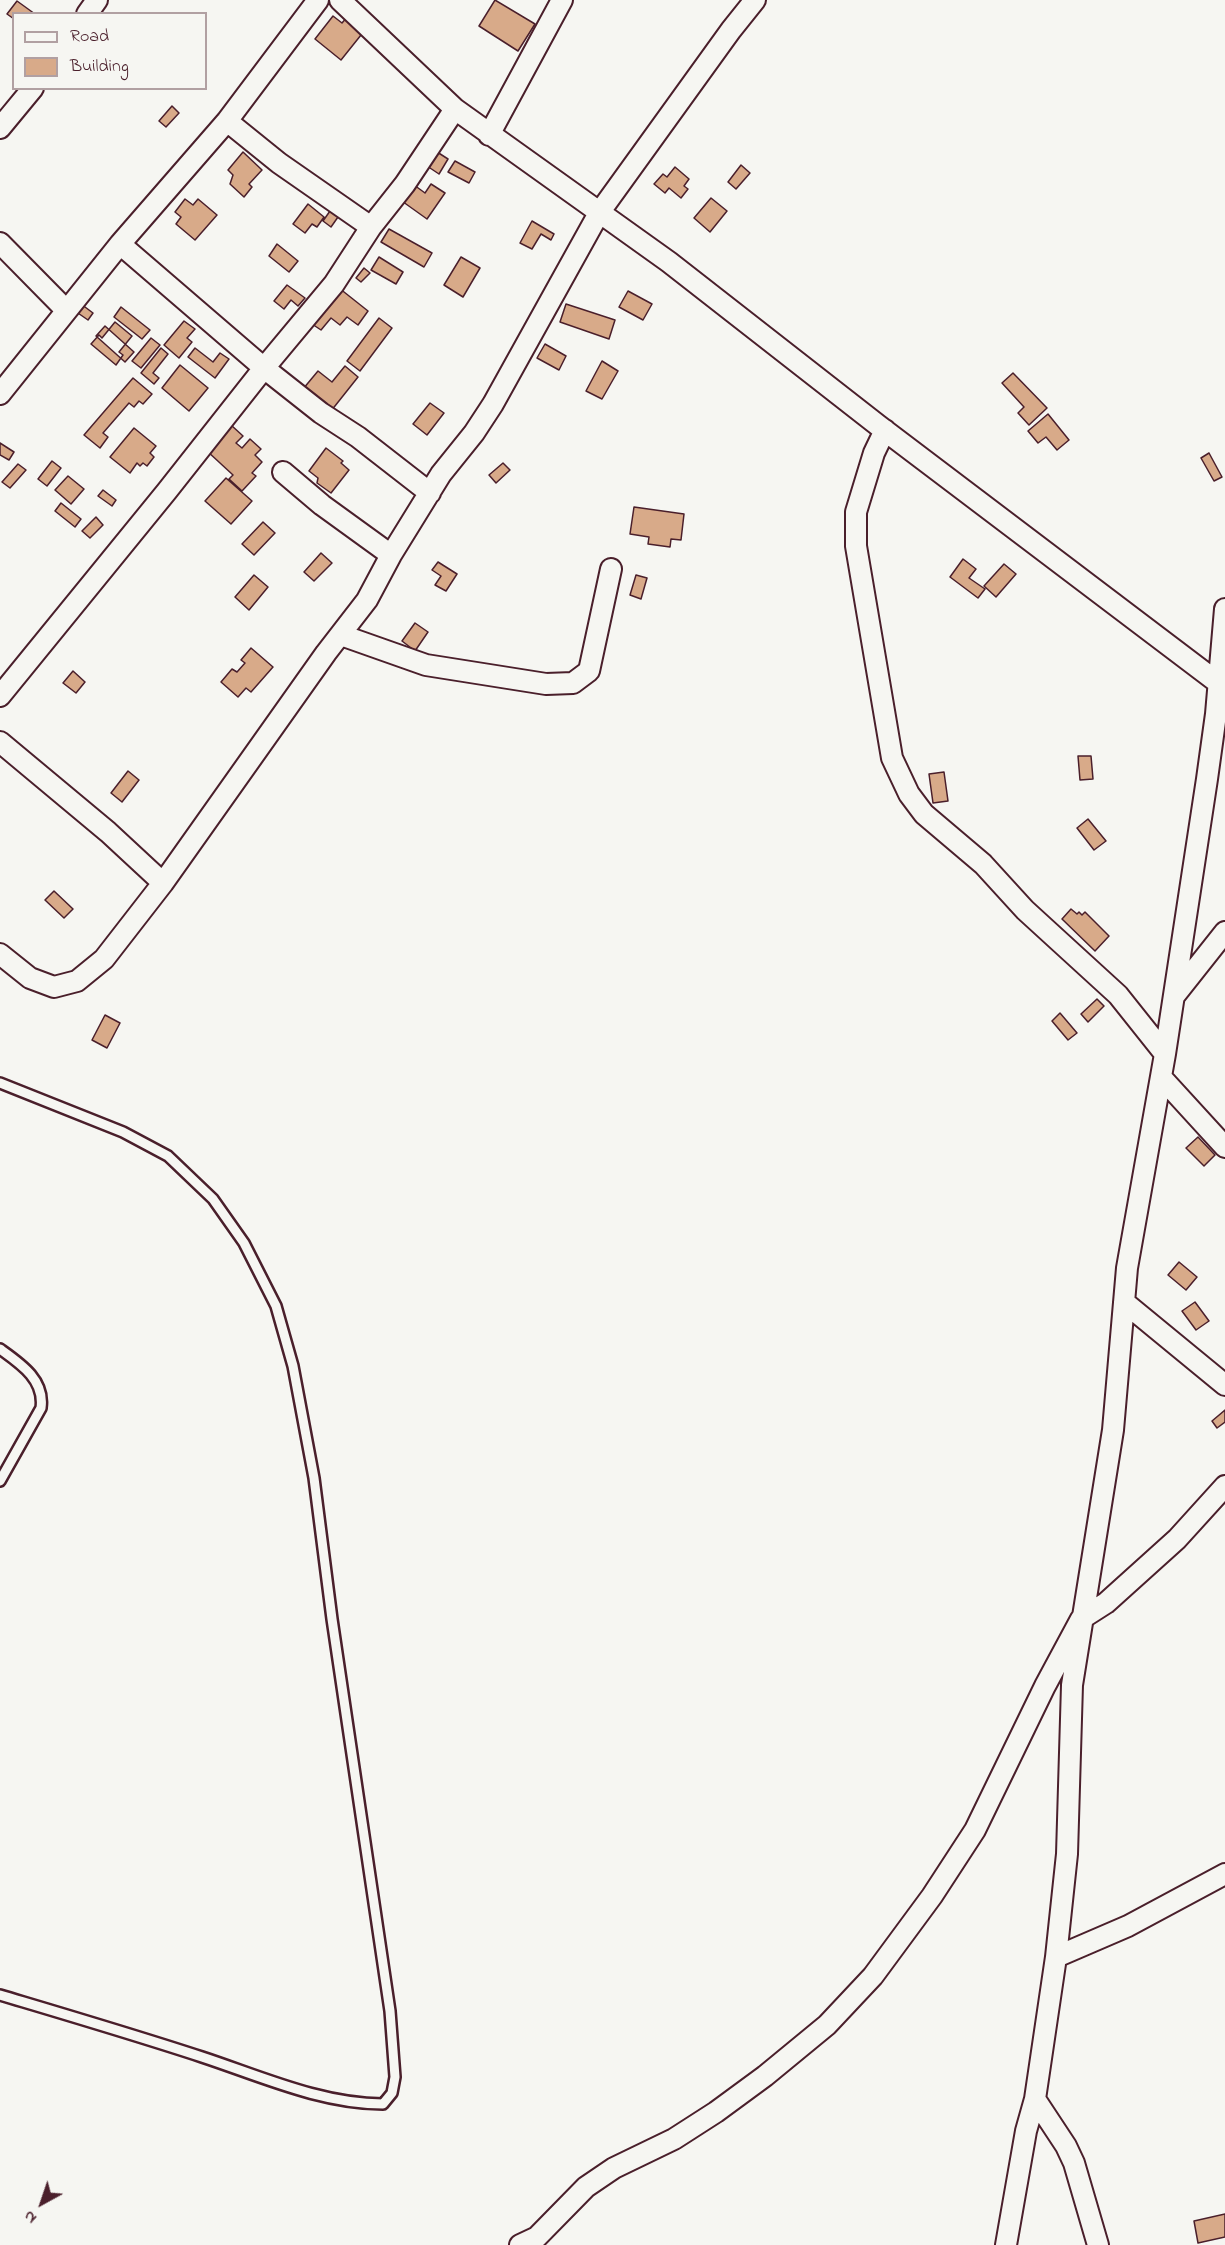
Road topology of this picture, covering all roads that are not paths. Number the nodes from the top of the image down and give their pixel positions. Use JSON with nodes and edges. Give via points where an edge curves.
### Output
{"nodes":[{"id":1,"x":318,"y":0,"type":"edge"},
{"id":2,"x":340,"y":0,"type":"edge"},
{"id":3,"x":562,"y":0,"type":"edge"},
{"id":4,"x":755,"y":0,"type":"edge"},
{"id":5,"x":31,"y":90,"type":"edge"},
{"id":6,"x":455,"y":109,"type":"junction"},
{"id":7,"x":227,"y":122,"type":"junction"},
{"id":8,"x":0,"y":128,"type":"edge"},
{"id":9,"x":489,"y":135,"type":"junction"},
{"id":10,"x":599,"y":213,"type":"junction"},
{"id":11,"x":371,"y":227,"type":"junction"},
{"id":12,"x":0,"y":243,"type":"edge"},
{"id":13,"x":120,"y":244,"type":"junction"},
{"id":14,"x":66,"y":310,"type":"junction"},
{"id":15,"x":264,"y":368,"type":"junction"},
{"id":16,"x":0,"y":394,"type":"edge"},
{"id":17,"x":885,"y":430,"type":"junction"},
{"id":18,"x":283,"y":472,"type":"dead end"},
{"id":19,"x":430,"y":493,"type":"junction"},
{"id":20,"x":391,"y":555,"type":"junction"},
{"id":21,"x":611,"y":569,"type":"dead end"},
{"id":22,"x":1225,"y":609,"type":"edge"},
{"id":23,"x":340,"y":635,"type":"junction"},
{"id":24,"x":1221,"y":685,"type":"edge"},
{"id":25,"x":0,"y":696,"type":"edge"},
{"id":26,"x":0,"y":742,"type":"edge"},
{"id":27,"x":163,"y":883,"type":"junction"},
{"id":28,"x":1225,"y":932,"type":"edge"},
{"id":29,"x":0,"y":954,"type":"edge"},
{"id":30,"x":1174,"y":997,"type":"junction"},
{"id":31,"x":1165,"y":1054,"type":"junction"},
{"id":32,"x":1161,"y":1077,"type":"junction"},
{"id":33,"x":0,"y":1083,"type":"edge"},
{"id":34,"x":1225,"y":1147,"type":"edge"},
{"id":35,"x":1124,"y":1302,"type":"junction"},
{"id":36,"x":0,"y":1349,"type":"edge"},
{"id":37,"x":1225,"y":1385,"type":"edge"},
{"id":38,"x":0,"y":1481,"type":"edge"},
{"id":39,"x":1225,"y":1485,"type":"edge"},
{"id":40,"x":1081,"y":1619,"type":"junction"},
{"id":41,"x":1225,"y":1874,"type":"edge"},
{"id":42,"x":1056,"y":1957,"type":"junction"},
{"id":43,"x":0,"y":1995,"type":"edge"},
{"id":44,"x":1035,"y":2099,"type":"junction"},
{"id":45,"x":534,"y":2242,"type":"edge"},
{"id":46,"x":1006,"y":2245,"type":"edge"},
{"id":47,"x":1098,"y":2245,"type":"edge"}],
"edges":[{"from":1,"to":7,"type":"street"},
{"from":2,"to":6,"type":"street"},
{"from":3,"to":9,"type":"street"},
{"from":4,"to":10,"type":"street"},
{"from":5,"to":8,"type":"street"},
{"from":6,"to":9,"type":"street"},
{"from":6,"to":11,"type":"street"},
{"from":7,"to":11,"type":"street"},
{"from":7,"to":13,"type":"street"},
{"from":9,"to":10,"type":"street"},
{"from":10,"to":17,"type":"street","via":[[669,262]]},
{"from":10,"to":19,"type":"street","via":[[493,404]]},
{"from":11,"to":15,"type":"street","via":[[334,284]]},
{"from":12,"to":14,"type":"street"},
{"from":13,"to":14,"type":"street"},
{"from":13,"to":15,"type":"street"},
{"from":14,"to":16,"type":"street"},
{"from":15,"to":19,"type":"street"},
{"from":15,"to":25,"type":"street"},
{"from":17,"to":24,"type":"street"},
{"from":17,"to":31,"type":"street","via":[[856,512],[856,546],[892,758],[909,794],[924,814],[983,864],[1025,910],[1118,995]]},
{"from":18,"to":20,"type":"street","via":[[322,506]]},
{"from":19,"to":20,"type":"street"},
{"from":20,"to":23,"type":"street","via":[[367,600]]},
{"from":21,"to":23,"type":"street","via":[[589,671],[573,683],[546,684],[426,664]]},
{"from":22,"to":24,"type":"street"},
{"from":23,"to":27,"type":"street"},
{"from":24,"to":30,"type":"street"},
{"from":26,"to":27,"type":"street"},
{"from":27,"to":29,"type":"street","via":[[104,959],[77,981],[54,987],[30,978]]},
{"from":28,"to":30,"type":"street"},
{"from":30,"to":31,"type":"street"},
{"from":31,"to":32,"type":"street"},
{"from":32,"to":34,"type":"street"},
{"from":32,"to":35,"type":"street"},
{"from":33,"to":43,"type":"lane","via":[[123,1132],[168,1156],[213,1199],[244,1243],[276,1306],[293,1366],[314,1478],[390,2011],[395,2077],[392,2093],[383,2104],[325,2097]]},
{"from":35,"to":37,"type":"street"},
{"from":35,"to":40,"type":"street","via":[[1113,1430]]},
{"from":36,"to":38,"type":"lane","via":[[33,1375],[43,1396],[42,1408]]},
{"from":39,"to":40,"type":"street","via":[[1176,1539],[1106,1603]]},
{"from":40,"to":42,"type":"street","via":[[1072,1685],[1067,1843]]},
{"from":40,"to":45,"type":"street","via":[[975,1830],[873,1976],[827,2025],[765,2076],[674,2139],[614,2168],[586,2187]]},
{"from":41,"to":42,"type":"street","via":[[1128,1926]]},
{"from":42,"to":44,"type":"street"},
{"from":44,"to":46,"type":"street"},
{"from":44,"to":47,"type":"street","via":[[1074,2163]]}]}
